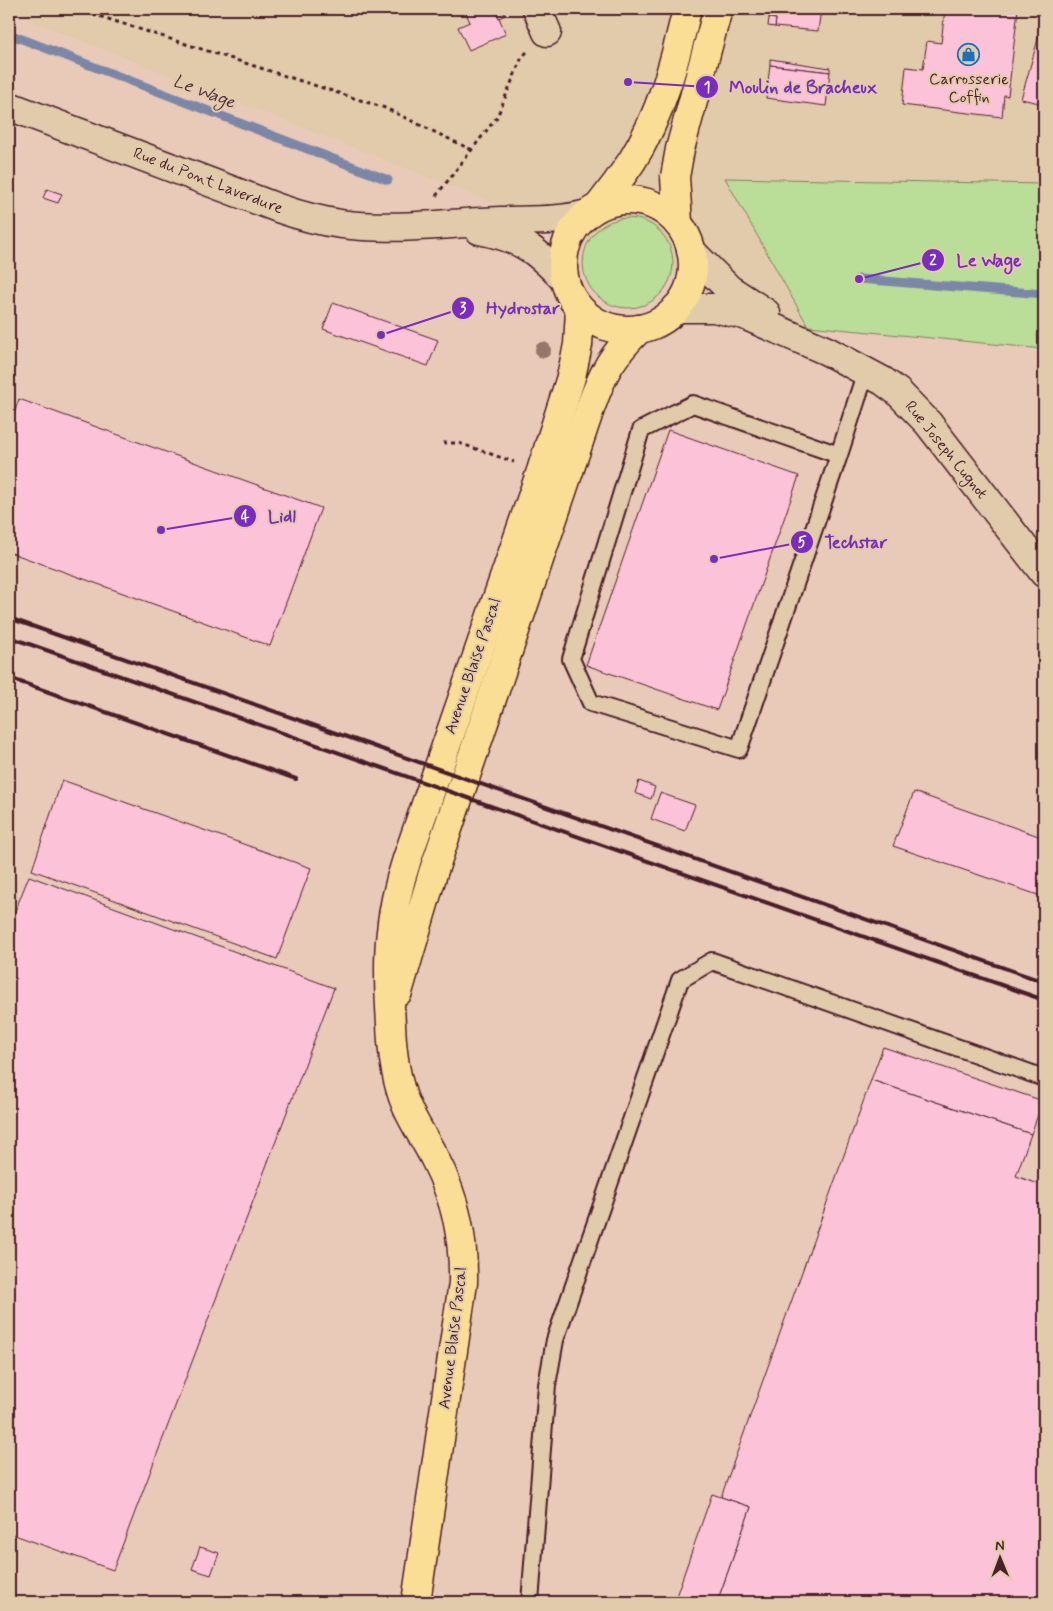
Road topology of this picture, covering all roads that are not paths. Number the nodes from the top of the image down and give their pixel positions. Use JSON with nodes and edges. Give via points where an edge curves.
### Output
{"nodes":[{"id":1,"x":687,"y":9,"type":"edge"},
{"id":2,"x":718,"y":9,"type":"edge"},
{"id":3,"x":9,"y":106,"type":"edge"},
{"id":4,"x":593,"y":209,"type":"junction"},
{"id":5,"x":678,"y":223,"type":"junction"},
{"id":6,"x":413,"y":226,"type":"junction"},
{"id":7,"x":692,"y":251,"type":"junction"},
{"id":8,"x":563,"y":278,"type":"junction"},
{"id":9,"x":676,"y":308,"type":"junction"},
{"id":10,"x":580,"y":310,"type":"junction"},
{"id":11,"x":639,"y":329,"type":"junction"},
{"id":12,"x":827,"y":351,"type":"junction"},
{"id":13,"x":866,"y":371,"type":"junction"},
{"id":14,"x":839,"y":455,"type":"junction"},
{"id":15,"x":1044,"y":573,"type":"edge"},
{"id":16,"x":391,"y":1025,"type":"junction"},
{"id":17,"x":1044,"y":1078,"type":"edge"},
{"id":18,"x":416,"y":1602,"type":"edge"},
{"id":19,"x":530,"y":1602,"type":"edge"}],
"edges":[{"from":1,"to":4,"type":"main road","via":[[673,66],[657,111],[632,161]]},
{"from":2,"to":5,"type":"main road","via":[[680,148],[675,177]]},
{"from":3,"to":6,"type":"street","name":"Rue du Pont Laverdure","via":[[302,216],[356,225]]},
{"from":4,"to":5,"type":"main road","via":[[626,199],[645,202],[663,210]]},
{"from":4,"to":6,"type":"street","name":"Rue du Pont Laverdure","via":[[559,220]]},
{"from":4,"to":8,"type":"main road","via":[[575,225],[565,245]]},
{"from":5,"to":7,"type":"main road"},
{"from":6,"to":8,"type":"street","name":"Rue du Pont Laverdure","via":[[478,230],[506,236],[531,249]]},
{"from":7,"to":9,"type":"main road","via":[[692,278],[685,297]]},
{"from":7,"to":12,"type":"street","name":"Rue Joseph Cugnot","via":[[741,298]]},
{"from":8,"to":10,"type":"main road","via":[[568,293]]},
{"from":9,"to":11,"type":"main road","via":[[657,323]]},
{"from":9,"to":12,"type":"street","name":"Rue Joseph Cugnot","via":[[714,308],[744,315]]},
{"from":10,"to":11,"type":"main road","via":[[607,327]]},
{"from":10,"to":16,"type":"main road","name":"Avenue Blaise Pascal","via":[[578,345],[571,378],[401,875],[390,932]]},
{"from":11,"to":16,"type":"main road","name":"Avenue Blaise Pascal","via":[[610,363],[586,419],[430,881]]},
{"from":12,"to":13,"type":"street","name":"Rue Joseph Cugnot"},
{"from":13,"to":14,"type":"lane"},
{"from":13,"to":15,"type":"street","name":"Rue Joseph Cugnot","via":[[898,392],[928,423]]},
{"from":14,"to":14,"type":"lane","via":[[693,404],[641,430],[571,659],[591,703],[739,749]]},
{"from":16,"to":18,"type":"main road","name":"Avenue Blaise Pascal","via":[[391,1044],[399,1085],[413,1120],[452,1195],[463,1255],[463,1283]]},
{"from":17,"to":19,"type":"lane","via":[[712,961],[680,980],[555,1340],[547,1385]]}]}
